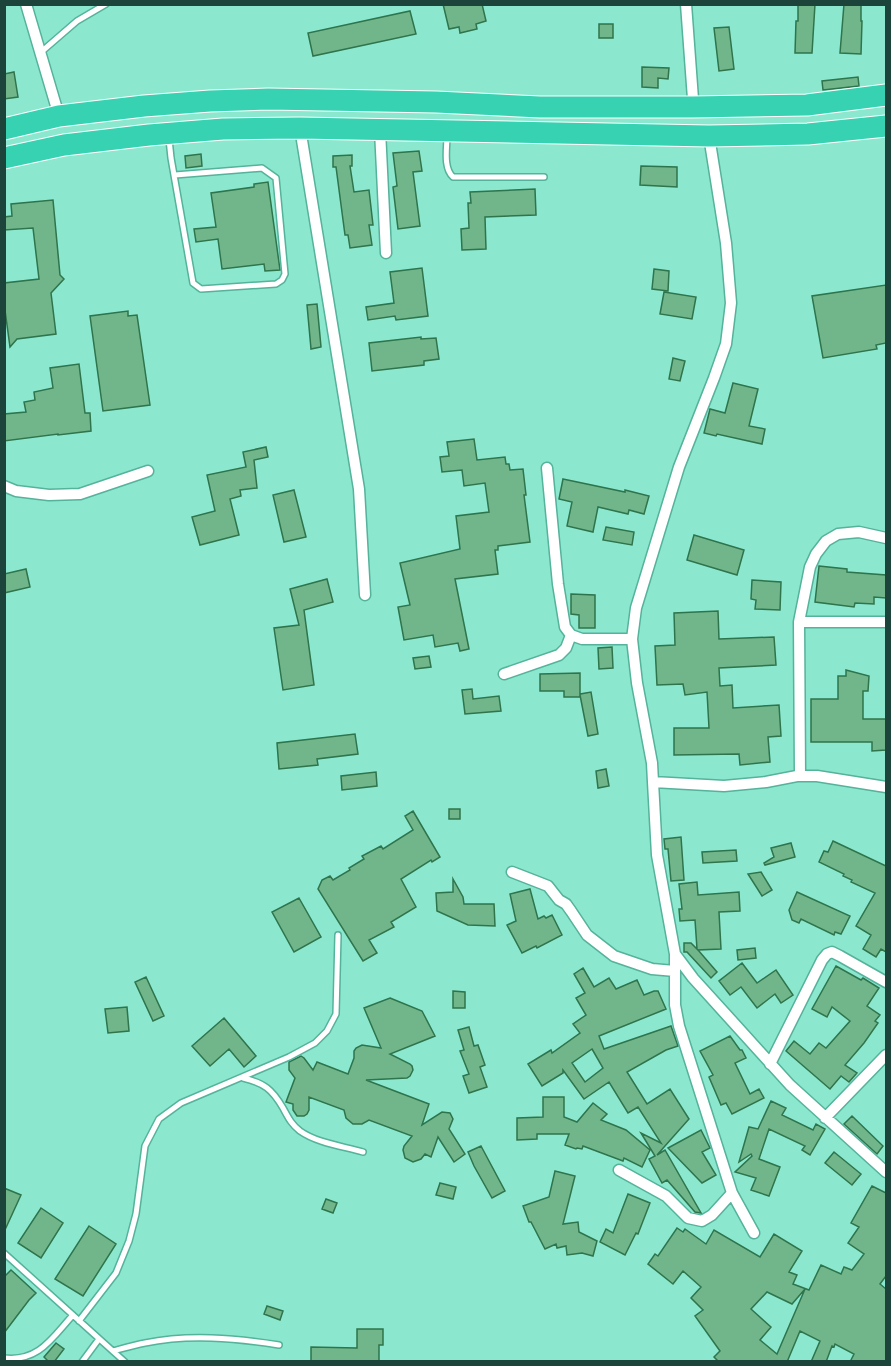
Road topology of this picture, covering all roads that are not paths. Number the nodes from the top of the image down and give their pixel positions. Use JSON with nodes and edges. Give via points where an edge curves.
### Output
{"nodes":[{"id":1,"x":26,"y":4,"type":"edge"},
{"id":2,"x":106,"y":4,"type":"edge"},
{"id":3,"x":686,"y":4,"type":"edge"},
{"id":4,"x":40,"y":53,"type":"junction"},
{"id":5,"x":886,"y":95,"type":"edge"},
{"id":6,"x":693,"y":107,"type":"junction"},
{"id":7,"x":59,"y":116,"type":"junction"},
{"id":8,"x":886,"y":126,"type":"edge"},
{"id":9,"x":300,"y":128,"type":"junction"},
{"id":10,"x":4,"y":129,"type":"edge"},
{"id":11,"x":380,"y":130,"type":"junction"},
{"id":12,"x":447,"y":131,"type":"junction"},
{"id":13,"x":168,"y":134,"type":"junction"},
{"id":14,"x":709,"y":136,"type":"junction"},
{"id":15,"x":4,"y":158,"type":"edge"},
{"id":16,"x":175,"y":175,"type":"junction"},
{"id":17,"x":544,"y":177,"type":"dead end"},
{"id":18,"x":386,"y":253,"type":"dead end"},
{"id":19,"x":547,"y":468,"type":"dead end"},
{"id":20,"x":148,"y":471,"type":"dead end"},
{"id":21,"x":4,"y":486,"type":"edge"},
{"id":22,"x":886,"y":538,"type":"edge"},
{"id":23,"x":365,"y":595,"type":"dead end"},
{"id":24,"x":799,"y":622,"type":"junction"},
{"id":25,"x":886,"y":622,"type":"edge"},
{"id":26,"x":571,"y":635,"type":"junction"},
{"id":27,"x":632,"y":639,"type":"junction"},
{"id":28,"x":504,"y":674,"type":"dead end"},
{"id":29,"x":801,"y":776,"type":"junction"},
{"id":30,"x":653,"y":782,"type":"junction"},
{"id":31,"x":886,"y":787,"type":"edge"},
{"id":32,"x":512,"y":872,"type":"dead end"},
{"id":33,"x":338,"y":934,"type":"dead end"},
{"id":34,"x":675,"y":954,"type":"junction"},
{"id":35,"x":675,"y":970,"type":"junction"},
{"id":36,"x":886,"y":982,"type":"edge"},
{"id":37,"x":886,"y":1056,"type":"edge"},
{"id":38,"x":770,"y":1064,"type":"junction"},
{"id":39,"x":242,"y":1077,"type":"junction"},
{"id":40,"x":825,"y":1118,"type":"junction"},
{"id":41,"x":363,"y":1152,"type":"dead end"},
{"id":42,"x":619,"y":1170,"type":"dead end"},
{"id":43,"x":886,"y":1172,"type":"edge"},
{"id":44,"x":732,"y":1193,"type":"junction"},
{"id":45,"x":754,"y":1233,"type":"dead end"},
{"id":46,"x":4,"y":1253,"type":"edge"},
{"id":47,"x":73,"y":1315,"type":"junction"},
{"id":48,"x":79,"y":1321,"type":"junction"},
{"id":49,"x":99,"y":1339,"type":"junction"},
{"id":50,"x":279,"y":1345,"type":"dead end"},
{"id":51,"x":114,"y":1351,"type":"junction"},
{"id":52,"x":5,"y":1360,"type":"edge"},
{"id":53,"x":82,"y":1362,"type":"edge"},
{"id":54,"x":125,"y":1362,"type":"edge"}],
"edges":[{"from":1,"to":4,"type":"street"},
{"from":2,"to":4,"type":"lane","via":[[77,21]]},
{"from":3,"to":6,"type":"street"},
{"from":4,"to":7,"type":"street"},
{"from":5,"to":6,"type":"highway","via":[[807,105]]},
{"from":6,"to":7,"type":"highway","via":[[268,99]]},
{"from":7,"to":10,"type":"highway"},
{"from":8,"to":14,"type":"highway","via":[[808,134]]},
{"from":9,"to":11,"type":"highway"},
{"from":9,"to":13,"type":"highway"},
{"from":9,"to":23,"type":"street","via":[[359,489]]},
{"from":11,"to":12,"type":"highway"},
{"from":11,"to":18,"type":"street"},
{"from":12,"to":14,"type":"highway"},
{"from":12,"to":17,"type":"lane","via":[[447,168],[453,177]]},
{"from":13,"to":15,"type":"highway","via":[[64,145]]},
{"from":13,"to":16,"type":"lane"},
{"from":14,"to":27,"type":"street","via":[[731,303],[726,344],[679,467],[636,608]]},
{"from":16,"to":16,"type":"lane","via":[[193,284],[201,289],[276,284],[282,280],[285,274],[276,178],[262,168]]},
{"from":19,"to":26,"type":"street","via":[[558,584],[565,627]]},
{"from":20,"to":21,"type":"street","via":[[80,494],[49,495]]},
{"from":22,"to":24,"type":"street","via":[[859,532],[838,534],[826,541],[810,567]]},
{"from":24,"to":25,"type":"street"},
{"from":24,"to":29,"type":"street"},
{"from":26,"to":27,"type":"street","via":[[582,639]]},
{"from":26,"to":28,"type":"street","via":[[559,655]]},
{"from":27,"to":30,"type":"street"},
{"from":29,"to":30,"type":"street","via":[[724,786]]},
{"from":29,"to":31,"type":"street"},
{"from":30,"to":34,"type":"street","via":[[657,855]]},
{"from":32,"to":35,"type":"street","via":[[548,886],[587,935],[614,957],[652,969]]},
{"from":33,"to":39,"type":"lane","via":[[336,1014],[327,1031],[315,1043]]},
{"from":34,"to":35,"type":"street"},
{"from":34,"to":38,"type":"street"},
{"from":35,"to":44,"type":"street","via":[[679,1026]]},
{"from":36,"to":38,"type":"street","via":[[832,952],[827,954]]},
{"from":37,"to":40,"type":"street"},
{"from":38,"to":40,"type":"street"},
{"from":39,"to":41,"type":"lane","via":[[268,1088],[300,1131],[314,1139]]},
{"from":39,"to":48,"type":"lane","via":[[181,1103],[159,1119],[145,1146],[129,1241],[116,1273]]},
{"from":40,"to":43,"type":"street"},
{"from":42,"to":44,"type":"street","via":[[666,1196],[688,1218],[702,1221]]},
{"from":44,"to":45,"type":"street"},
{"from":46,"to":47,"type":"lane"},
{"from":47,"to":48,"type":"lane"},
{"from":47,"to":52,"type":"lane","via":[[32,1356]]},
{"from":48,"to":49,"type":"lane"},
{"from":49,"to":51,"type":"lane"},
{"from":49,"to":53,"type":"lane"},
{"from":50,"to":51,"type":"lane","via":[[205,1337],[145,1343]]},
{"from":51,"to":54,"type":"lane"}]}
